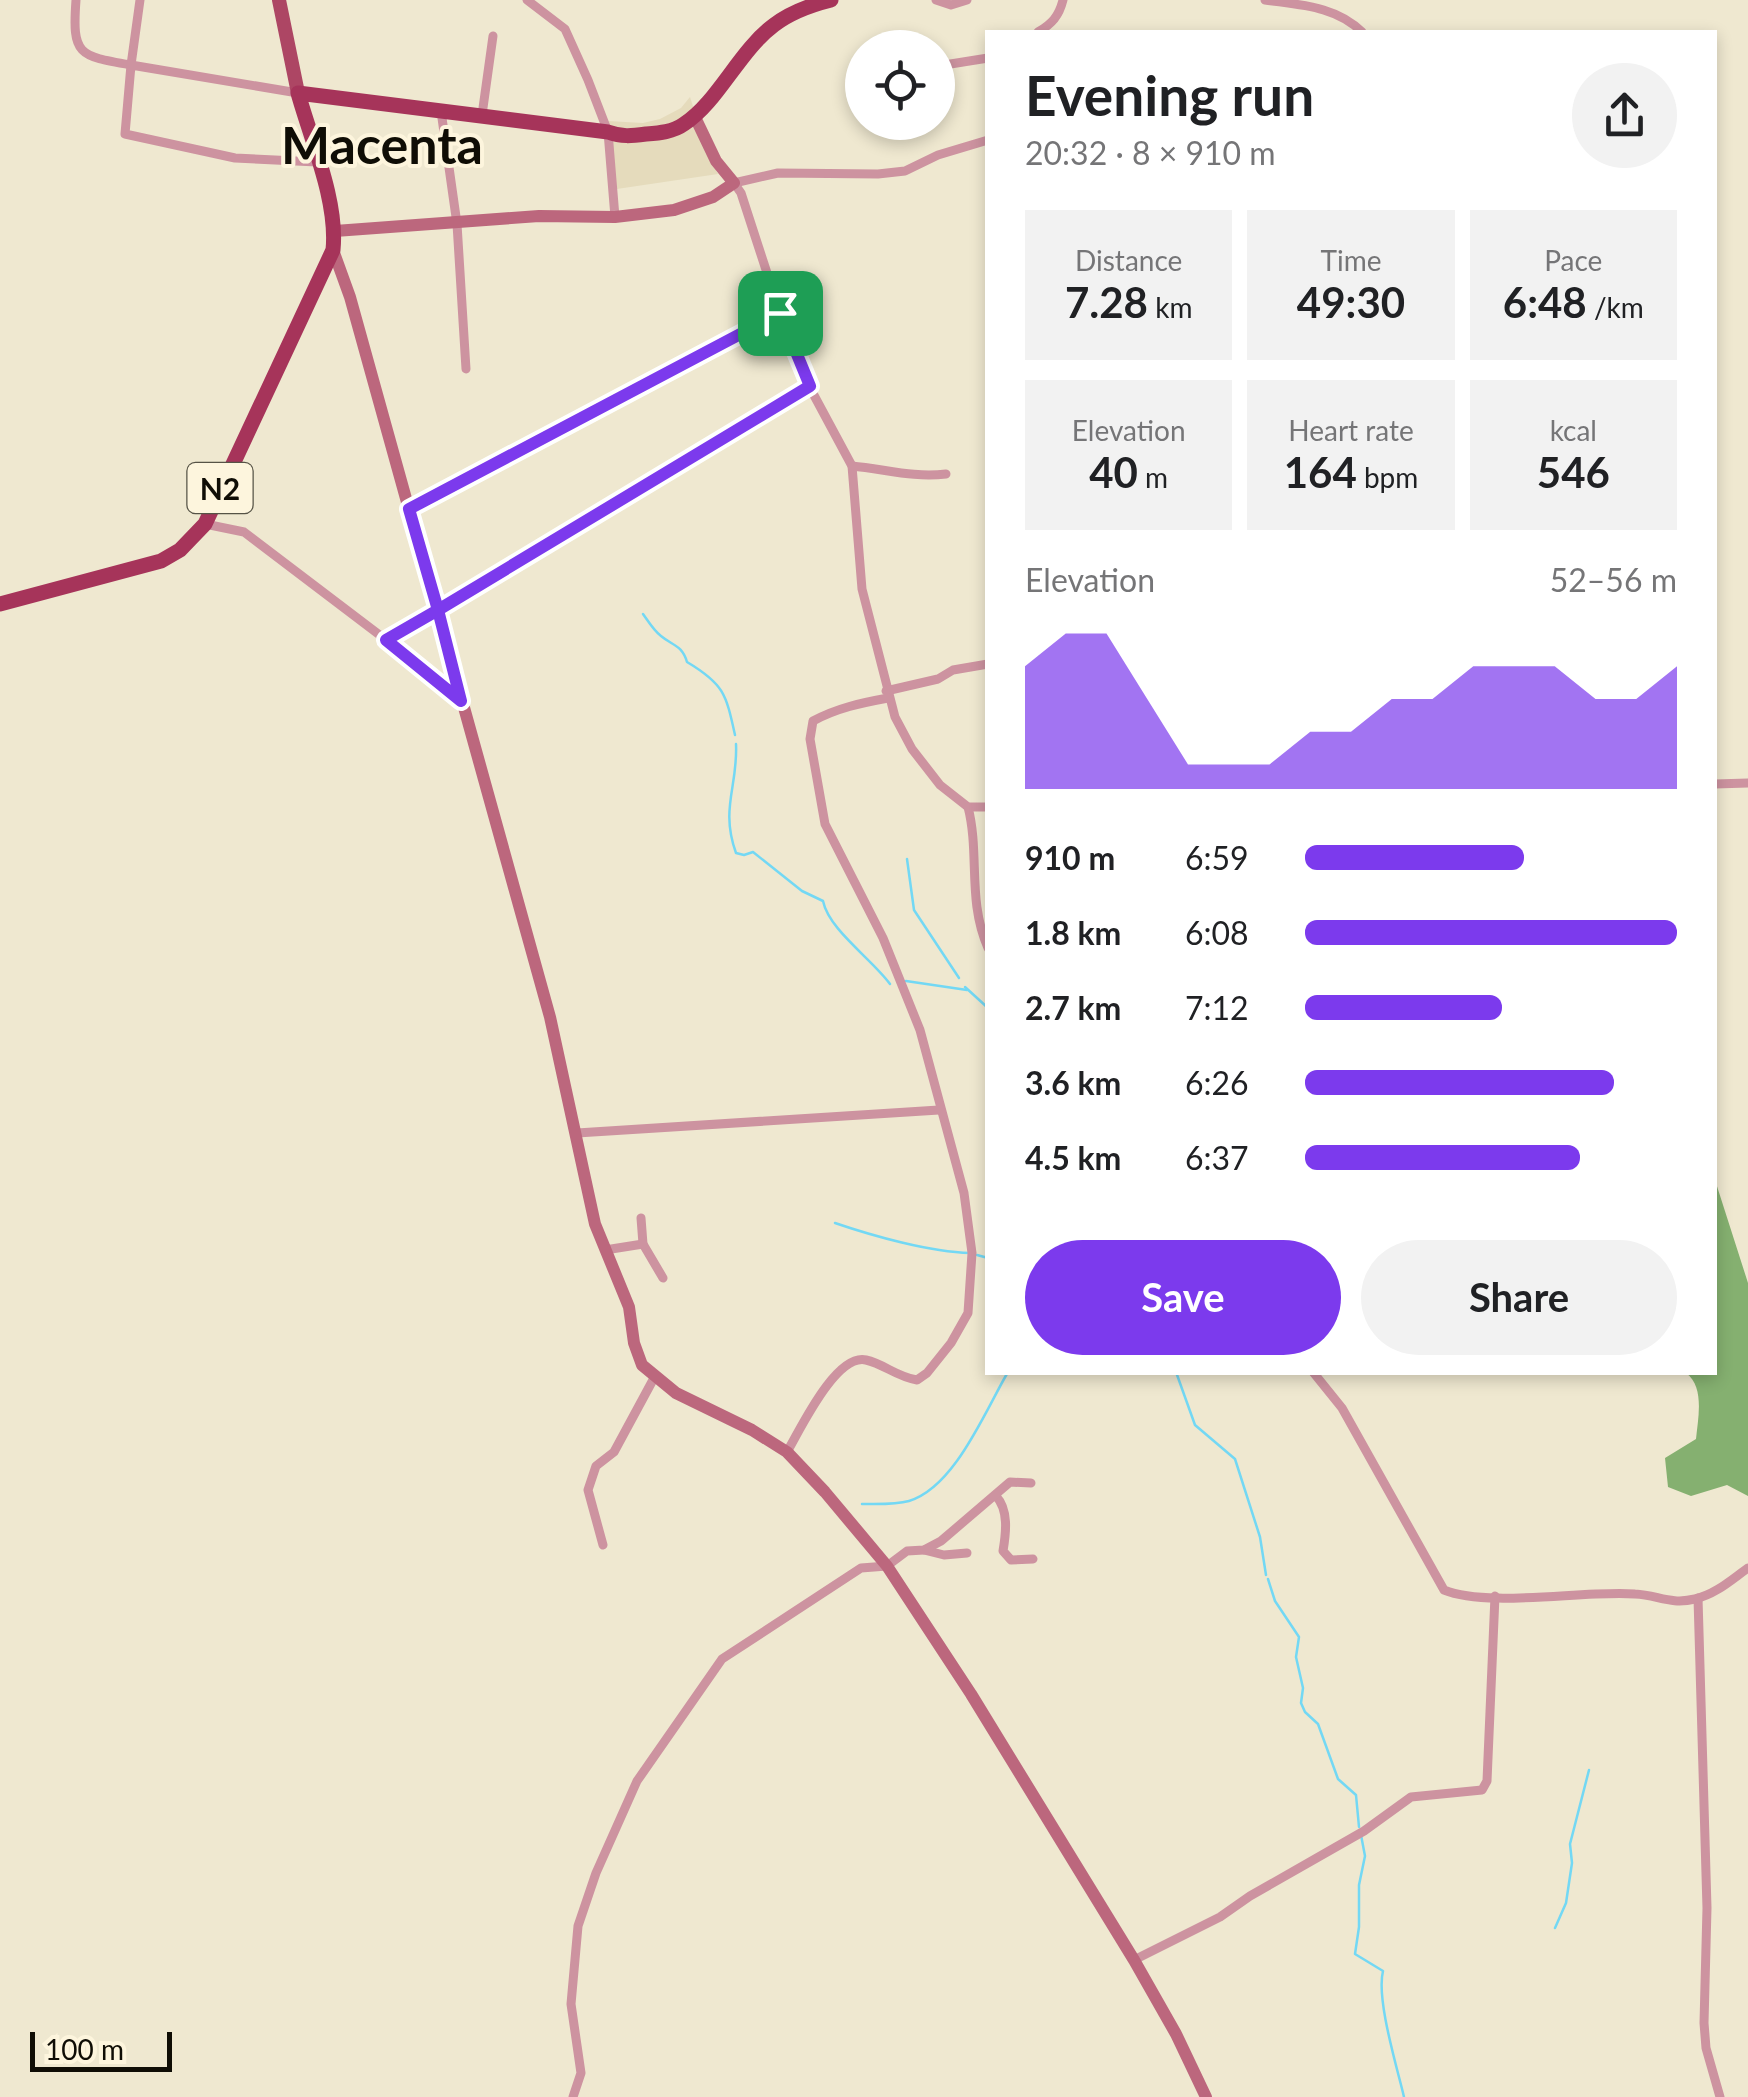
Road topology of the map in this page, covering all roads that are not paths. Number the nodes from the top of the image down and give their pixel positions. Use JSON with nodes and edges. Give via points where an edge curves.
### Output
{"nodes":[{"id":1,"x":76,"y":0,"type":"edge"},
{"id":2,"x":140,"y":0,"type":"edge"},
{"id":3,"x":279,"y":0,"type":"edge"},
{"id":4,"x":527,"y":0,"type":"edge"},
{"id":5,"x":832,"y":0,"type":"edge"},
{"id":6,"x":936,"y":0,"type":"edge"},
{"id":7,"x":967,"y":0,"type":"edge"},
{"id":8,"x":1063,"y":0,"type":"edge"},
{"id":9,"x":1265,"y":0,"type":"edge"},
{"id":10,"x":1042,"y":30,"type":"edge"},
{"id":11,"x":1360,"y":30,"type":"edge"},
{"id":12,"x":493,"y":36,"type":"dead end"},
{"id":13,"x":985,"y":59,"type":"edge"},
{"id":14,"x":130,"y":64,"type":"junction"},
{"id":15,"x":955,"y":65,"type":"edge"},
{"id":16,"x":298,"y":93,"type":"junction"},
{"id":17,"x":441,"y":109,"type":"junction"},
{"id":18,"x":482,"y":115,"type":"junction"},
{"id":19,"x":694,"y":115,"type":"junction"},
{"id":20,"x":608,"y":132,"type":"junction"},
{"id":21,"x":985,"y":141,"type":"edge"},
{"id":22,"x":317,"y":162,"type":"junction"},
{"id":23,"x":734,"y":183,"type":"junction"},
{"id":24,"x":615,"y":217,"type":"junction"},
{"id":25,"x":457,"y":224,"type":"junction"},
{"id":26,"x":335,"y":231,"type":"junction"},
{"id":27,"x":333,"y":250,"type":"junction"},
{"id":28,"x":780,"y":313,"type":"junction"},
{"id":29,"x":466,"y":369,"type":"dead end"},
{"id":30,"x":810,"y":386,"type":"junction"},
{"id":31,"x":852,"y":466,"type":"junction"},
{"id":32,"x":946,"y":474,"type":"dead end"},
{"id":33,"x":409,"y":509,"type":"junction"},
{"id":34,"x":205,"y":524,"type":"junction"},
{"id":35,"x":0,"y":604,"type":"edge"},
{"id":36,"x":438,"y":610,"type":"junction"},
{"id":37,"x":386,"y":640,"type":"junction"},
{"id":38,"x":985,"y":664,"type":"edge"},
{"id":39,"x":887,"y":695,"type":"junction"},
{"id":40,"x":461,"y":701,"type":"junction"},
{"id":41,"x":1748,"y":782,"type":"edge"},
{"id":42,"x":1717,"y":784,"type":"edge"},
{"id":43,"x":968,"y":807,"type":"junction"},
{"id":44,"x":984,"y":808,"type":"edge"},
{"id":45,"x":985,"y":939,"type":"edge"},
{"id":46,"x":939,"y":1110,"type":"junction"},
{"id":47,"x":576,"y":1132,"type":"junction"},
{"id":48,"x":641,"y":1218,"type":"dead end"},
{"id":49,"x":642,"y":1244,"type":"junction"},
{"id":50,"x":605,"y":1250,"type":"junction"},
{"id":51,"x":663,"y":1278,"type":"dead end"},
{"id":52,"x":1315,"y":1375,"type":"edge"},
{"id":53,"x":654,"y":1378,"type":"junction"},
{"id":54,"x":787,"y":1452,"type":"junction"},
{"id":55,"x":1030,"y":1483,"type":"dead end"},
{"id":56,"x":996,"y":1496,"type":"junction"},
{"id":57,"x":603,"y":1545,"type":"dead end"},
{"id":58,"x":924,"y":1550,"type":"junction"},
{"id":59,"x":967,"y":1553,"type":"dead end"},
{"id":60,"x":1033,"y":1559,"type":"dead end"},
{"id":61,"x":886,"y":1566,"type":"junction"},
{"id":62,"x":1748,"y":1568,"type":"edge"},
{"id":63,"x":1495,"y":1596,"type":"junction"},
{"id":64,"x":1698,"y":1598,"type":"junction"},
{"id":65,"x":1134,"y":1960,"type":"junction"},
{"id":66,"x":572,"y":2097,"type":"edge"},
{"id":67,"x":1206,"y":2097,"type":"edge"},
{"id":68,"x":1720,"y":2097,"type":"edge"}],
"edges":[{"from":1,"to":14,"type":"street","via":[[78,49],[90,58]]},
{"from":2,"to":14,"type":"street"},
{"from":3,"to":16,"type":"main road"},
{"from":4,"to":20,"type":"street","via":[[565,29]]},
{"from":5,"to":19,"type":"highway","via":[[772,26]]},
{"from":6,"to":7,"type":"street"},
{"from":8,"to":10,"type":"street"},
{"from":9,"to":11,"type":"street","via":[[1324,8]]},
{"from":12,"to":18,"type":"street"},
{"from":13,"to":15,"type":"street"},
{"from":14,"to":16,"type":"street"},
{"from":14,"to":22,"type":"street","via":[[125,134],[235,158]]},
{"from":16,"to":17,"type":"highway"},
{"from":16,"to":22,"type":"highway","number":"N2"},
{"from":17,"to":18,"type":"highway"},
{"from":17,"to":25,"type":"street"},
{"from":18,"to":20,"type":"highway"},
{"from":19,"to":20,"type":"highway","via":[[665,132],[624,138]]},
{"from":19,"to":23,"type":"main road"},
{"from":20,"to":24,"type":"street"},
{"from":21,"to":23,"type":"street","via":[[905,170],[778,174]]},
{"from":22,"to":26,"type":"highway","number":"N2"},
{"from":23,"to":24,"type":"main road","via":[[674,210]]},
{"from":23,"to":28,"type":"street"},
{"from":24,"to":25,"type":"main road"},
{"from":25,"to":26,"type":"main road"},
{"from":25,"to":29,"type":"street"},
{"from":26,"to":27,"type":"highway","number":"N2"},
{"from":27,"to":33,"type":"main road"},
{"from":27,"to":34,"type":"highway","number":"N2"},
{"from":28,"to":30,"type":"street"},
{"from":28,"to":33,"type":"street"},
{"from":30,"to":31,"type":"street"},
{"from":30,"to":36,"type":"street"},
{"from":31,"to":32,"type":"street"},
{"from":31,"to":39,"type":"street","via":[[862,590]]},
{"from":33,"to":36,"type":"main road"},
{"from":34,"to":35,"type":"highway","number":"N2","via":[[162,561]]},
{"from":34,"to":37,"type":"street","via":[[244,532]]},
{"from":36,"to":37,"type":"street"},
{"from":36,"to":40,"type":"main road"},
{"from":37,"to":40,"type":"street"},
{"from":38,"to":39,"type":"street"},
{"from":39,"to":43,"type":"street","via":[[912,749]]},
{"from":39,"to":46,"type":"street","via":[[813,721],[810,739],[825,824],[910,1005]]},
{"from":40,"to":47,"type":"main road"},
{"from":41,"to":42,"type":"street"},
{"from":43,"to":44,"type":"street"},
{"from":43,"to":45,"type":"street","via":[[974,905]]},
{"from":46,"to":47,"type":"street"},
{"from":46,"to":54,"type":"street","via":[[966,1211],[972,1253],[968,1313],[917,1380],[868,1360],[837,1371]]},
{"from":47,"to":50,"type":"main road"},
{"from":48,"to":49,"type":"street"},
{"from":49,"to":50,"type":"street"},
{"from":49,"to":51,"type":"street"},
{"from":50,"to":53,"type":"main road","via":[[629,1308],[642,1365]]},
{"from":52,"to":63,"type":"street","via":[[1342,1408],[1438,1584],[1456,1595]]},
{"from":53,"to":54,"type":"main road"},
{"from":53,"to":57,"type":"street","via":[[614,1452],[596,1466],[588,1490]]},
{"from":54,"to":61,"type":"main road"},
{"from":55,"to":56,"type":"street","via":[[1010,1482]]},
{"from":56,"to":58,"type":"street"},
{"from":56,"to":60,"type":"street","via":[[1006,1522],[1003,1551],[1011,1560]]},
{"from":58,"to":59,"type":"street"},
{"from":58,"to":61,"type":"street","via":[[906,1551]]},
{"from":61,"to":65,"type":"main road"},
{"from":61,"to":66,"type":"street","via":[[861,1568],[722,1659],[638,1781],[578,1926],[571,2004],[582,2073]]},
{"from":62,"to":64,"type":"street"},
{"from":63,"to":64,"type":"street"},
{"from":63,"to":65,"type":"street","via":[[1482,1790],[1410,1797],[1220,1916]]},
{"from":64,"to":68,"type":"street","via":[[1704,2023]]},
{"from":65,"to":67,"type":"main road"}]}
